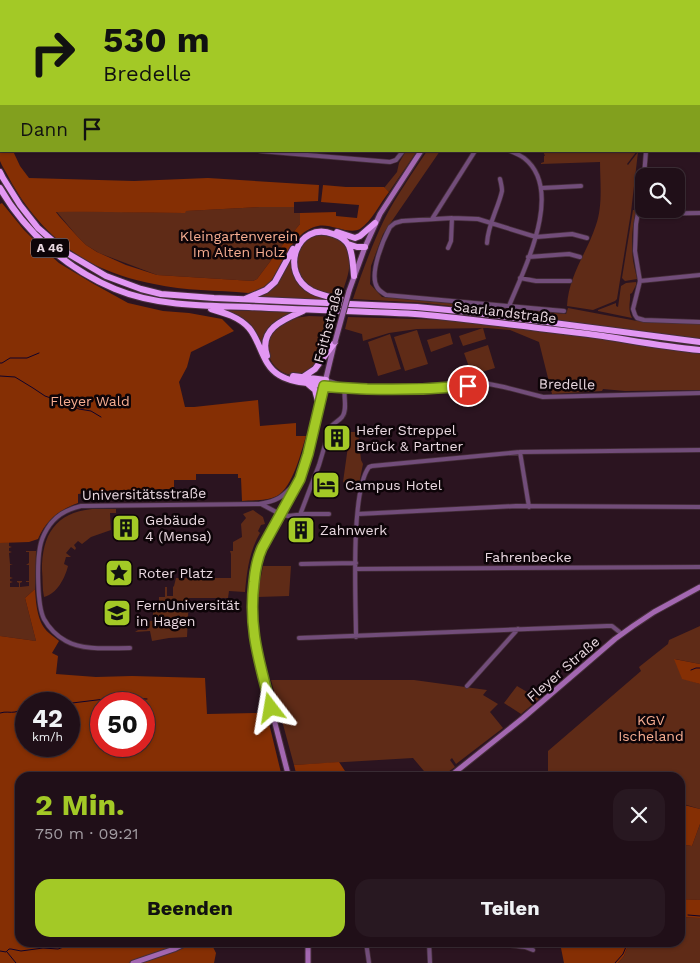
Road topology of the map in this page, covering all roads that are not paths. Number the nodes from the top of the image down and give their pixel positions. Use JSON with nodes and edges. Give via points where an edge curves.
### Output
{"nodes":[{"id":1,"x":272,"y":152,"type":"edge"},
{"id":2,"x":402,"y":152,"type":"edge"},
{"id":3,"x":419,"y":152,"type":"edge"},
{"id":4,"x":474,"y":152,"type":"edge"},
{"id":5,"x":512,"y":152,"type":"edge"},
{"id":6,"x":646,"y":152,"type":"edge"},
{"id":7,"x":645,"y":168,"type":"edge"},
{"id":8,"x":0,"y":172,"type":"edge"},
{"id":9,"x":500,"y":179,"type":"dead end"},
{"id":10,"x":581,"y":186,"type":"dead end"},
{"id":11,"x":0,"y":188,"type":"edge"},
{"id":12,"x":542,"y":188,"type":"junction"},
{"id":13,"x":685,"y":213,"type":"edge"},
{"id":14,"x":700,"y":213,"type":"edge"},
{"id":15,"x":452,"y":218,"type":"junction"},
{"id":16,"x":637,"y":218,"type":"edge"},
{"id":17,"x":432,"y":219,"type":"junction"},
{"id":18,"x":375,"y":223,"type":"junction"},
{"id":19,"x":491,"y":223,"type":"junction"},
{"id":20,"x":536,"y":237,"type":"junction"},
{"id":21,"x":355,"y":238,"type":"junction"},
{"id":22,"x":587,"y":238,"type":"dead end"},
{"id":23,"x":487,"y":243,"type":"dead end"},
{"id":24,"x":348,"y":244,"type":"junction"},
{"id":25,"x":364,"y":247,"type":"junction"},
{"id":26,"x":448,"y":248,"type":"dead end"},
{"id":27,"x":528,"y":257,"type":"junction"},
{"id":28,"x":580,"y":257,"type":"dead end"},
{"id":29,"x":700,"y":275,"type":"edge"},
{"id":30,"x":354,"y":276,"type":"junction"},
{"id":31,"x":520,"y":278,"type":"junction"},
{"id":32,"x":570,"y":281,"type":"dead end"},
{"id":33,"x":640,"y":281,"type":"junction"},
{"id":34,"x":241,"y":300,"type":"junction"},
{"id":35,"x":201,"y":305,"type":"junction"},
{"id":36,"x":362,"y":305,"type":"junction"},
{"id":37,"x":508,"y":306,"type":"junction"},
{"id":38,"x":307,"y":310,"type":"junction"},
{"id":39,"x":564,"y":312,"type":"dead end"},
{"id":40,"x":700,"y":322,"type":"edge"},
{"id":41,"x":335,"y":342,"type":"junction"},
{"id":42,"x":700,"y":342,"type":"edge"},
{"id":43,"x":700,"y":350,"type":"edge"},
{"id":44,"x":302,"y":379,"type":"junction"},
{"id":45,"x":325,"y":383,"type":"junction"},
{"id":46,"x":345,"y":388,"type":"junction"},
{"id":47,"x":700,"y":393,"type":"edge"},
{"id":48,"x":318,"y":406,"type":"junction"},
{"id":49,"x":700,"y":450,"type":"edge"},
{"id":50,"x":520,"y":452,"type":"junction"},
{"id":51,"x":299,"y":481,"type":"junction"},
{"id":52,"x":259,"y":504,"type":"junction"},
{"id":53,"x":529,"y":507,"type":"junction"},
{"id":54,"x":700,"y":507,"type":"edge"},
{"id":55,"x":280,"y":514,"type":"junction"},
{"id":56,"x":300,"y":514,"type":"junction"},
{"id":57,"x":329,"y":514,"type":"dead end"},
{"id":58,"x":358,"y":514,"type":"junction"},
{"id":59,"x":356,"y":563,"type":"junction"},
{"id":60,"x":301,"y":564,"type":"dead end"},
{"id":61,"x":700,"y":567,"type":"edge"},
{"id":62,"x":356,"y":569,"type":"junction"},
{"id":63,"x":700,"y":587,"type":"edge"},
{"id":64,"x":518,"y":629,"type":"junction"},
{"id":65,"x":622,"y":634,"type":"junction"},
{"id":66,"x":356,"y":637,"type":"junction"},
{"id":67,"x":299,"y":638,"type":"dead end"},
{"id":68,"x":130,"y":648,"type":"dead end"},
{"id":69,"x":467,"y":686,"type":"dead end"},
{"id":70,"x":288,"y":772,"type":"edge"},
{"id":71,"x":456,"y":772,"type":"edge"},
{"id":72,"x":176,"y":947,"type":"edge"},
{"id":73,"x":308,"y":947,"type":"edge"},
{"id":74,"x":367,"y":947,"type":"edge"},
{"id":75,"x":429,"y":947,"type":"edge"},
{"id":76,"x":525,"y":947,"type":"edge"},
{"id":77,"x":533,"y":950,"type":"dead end"},
{"id":78,"x":133,"y":963,"type":"edge"},
{"id":79,"x":308,"y":963,"type":"edge"},
{"id":80,"x":369,"y":963,"type":"edge"},
{"id":81,"x":430,"y":963,"type":"edge"}],
"edges":[{"from":1,"to":2,"type":"street","via":[[390,162]]},
{"from":3,"to":18,"type":"main road","name":"Feithstraße"},
{"from":4,"to":17,"type":"street"},
{"from":5,"to":12,"type":"street","via":[[532,166]]},
{"from":6,"to":7,"type":"street"},
{"from":8,"to":34,"type":"highway","number":"A 46","via":[[38,228],[67,254],[93,270],[161,294]]},
{"from":9,"to":19,"type":"street","via":[[502,189]]},
{"from":10,"to":12,"type":"street"},
{"from":11,"to":35,"type":"highway","number":"A 46","via":[[40,240],[84,274],[115,289],[157,301]]},
{"from":12,"to":20,"type":"street"},
{"from":13,"to":14,"type":"street"},
{"from":15,"to":17,"type":"street"},
{"from":15,"to":19,"type":"street"},
{"from":15,"to":26,"type":"street"},
{"from":16,"to":33,"type":"street","via":[[635,251]]},
{"from":17,"to":37,"type":"street","via":[[402,221],[390,227],[374,269],[376,287],[386,295]]},
{"from":18,"to":21,"type":"highway"},
{"from":18,"to":25,"type":"main road","name":"Feithstraße"},
{"from":19,"to":20,"type":"street"},
{"from":19,"to":23,"type":"street"},
{"from":20,"to":22,"type":"street","via":[[572,234]]},
{"from":20,"to":27,"type":"street"},
{"from":21,"to":25,"type":"highway"},
{"from":21,"to":34,"type":"highway","via":[[324,230],[305,235],[295,245],[275,282],[266,290]]},
{"from":24,"to":25,"type":"highway"},
{"from":24,"to":30,"type":"highway"},
{"from":24,"to":36,"type":"highway","via":[[331,233],[310,235],[296,250],[295,272],[311,290]]},
{"from":25,"to":30,"type":"main road","name":"Feithstraße"},
{"from":27,"to":28,"type":"street","via":[[569,254]]},
{"from":27,"to":31,"type":"street"},
{"from":29,"to":33,"type":"street"},
{"from":30,"to":41,"type":"main road","name":"Feithstraße","bridge":true},
{"from":31,"to":32,"type":"street"},
{"from":31,"to":37,"type":"street"},
{"from":33,"to":40,"type":"street","via":[[633,307],[638,318]]},
{"from":34,"to":36,"type":"highway"},
{"from":35,"to":38,"type":"highway","name":"Saarlandstraße"},
{"from":35,"to":44,"type":"highway","via":[[244,323],[271,369],[285,378]]},
{"from":36,"to":42,"type":"highway","name":"Saarlandstraße","via":[[469,312]]},
{"from":37,"to":39,"type":"street"},
{"from":38,"to":43,"type":"highway","name":"Saarlandstraße","via":[[471,319]]},
{"from":38,"to":44,"type":"highway","via":[[277,324],[269,333],[265,347],[273,367],[285,375]]},
{"from":41,"to":44,"type":"highway","via":[[315,369]]},
{"from":41,"to":45,"type":"main road","name":"Feithstraße"},
{"from":44,"to":45,"type":"highway"},
{"from":44,"to":48,"type":"highway","via":[[316,390]]},
{"from":45,"to":46,"type":"street","name":"Bredelle"},
{"from":45,"to":48,"type":"main road","name":"Feithstraße"},
{"from":46,"to":47,"type":"street","name":"Bredelle","via":[[426,389],[489,384],[543,397]]},
{"from":46,"to":56,"type":"street","via":[[343,416],[330,428]]},
{"from":48,"to":51,"type":"main road","name":"Feithstraße"},
{"from":49,"to":50,"type":"street"},
{"from":50,"to":53,"type":"street"},
{"from":50,"to":58,"type":"street","via":[[369,467]]},
{"from":51,"to":52,"type":"street","name":"Universitätsstraße","via":[[277,500]]},
{"from":51,"to":55,"type":"main road","name":"Feithstraße"},
{"from":52,"to":55,"type":"street","name":"Universitätsstraße"},
{"from":52,"to":68,"type":"street","name":"Universitätsstraße","via":[[81,506],[67,510],[54,520],[44,534],[40,550],[38,578],[44,619],[54,633],[73,645]]},
{"from":53,"to":54,"type":"street"},
{"from":53,"to":58,"type":"street"},
{"from":55,"to":56,"type":"street"},
{"from":55,"to":70,"type":"main road","name":"Feithstraße","via":[[258,558],[252,608],[256,648]]},
{"from":56,"to":57,"type":"street"},
{"from":58,"to":59,"type":"street"},
{"from":59,"to":60,"type":"street"},
{"from":59,"to":62,"type":"street"},
{"from":61,"to":62,"type":"street","name":"Fahrenbecke"},
{"from":62,"to":66,"type":"street"},
{"from":63,"to":65,"type":"main road","name":"Fleyer Straße"},
{"from":64,"to":65,"type":"street","via":[[612,626]]},
{"from":64,"to":66,"type":"street"},
{"from":64,"to":69,"type":"street"},
{"from":65,"to":71,"type":"main road","name":"Fleyer Straße"},
{"from":66,"to":67,"type":"street"},
{"from":72,"to":78,"type":"main road"},
{"from":73,"to":79,"type":"main road"},
{"from":74,"to":80,"type":"street"},
{"from":75,"to":81,"type":"street"},
{"from":76,"to":77,"type":"street"}]}
